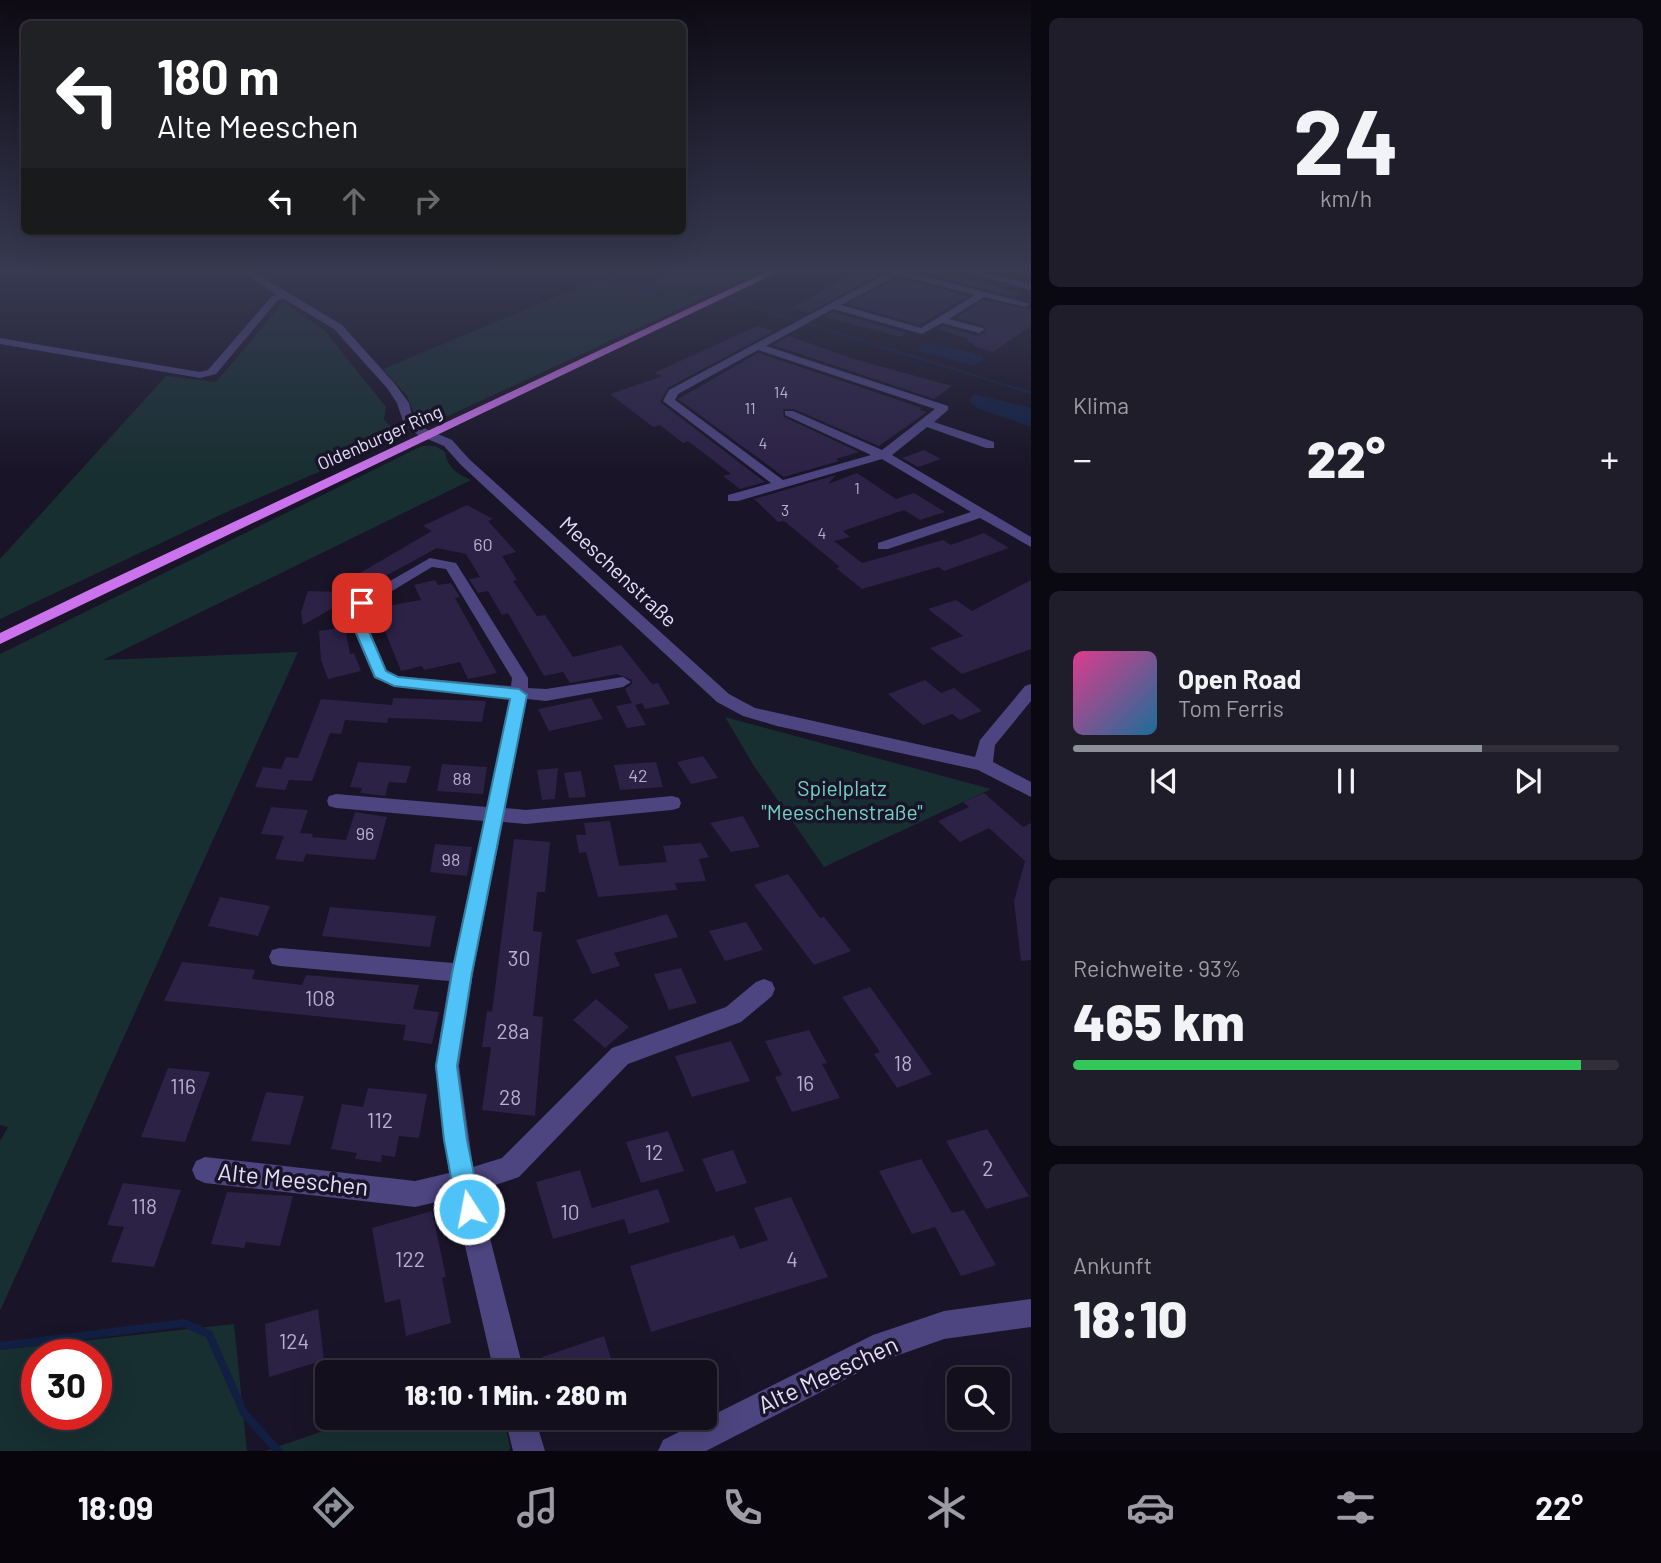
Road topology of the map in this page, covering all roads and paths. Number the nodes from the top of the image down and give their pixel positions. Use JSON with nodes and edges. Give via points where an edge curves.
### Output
{"nodes":[{"id":1,"x":240,"y":339,"type":"edge"},
{"id":2,"x":349,"y":339,"type":"edge"},
{"id":3,"x":633,"y":339,"type":"edge"},
{"id":4,"x":774,"y":339,"type":"edge"},
{"id":5,"x":0,"y":341,"type":"edge"},
{"id":6,"x":760,"y":347,"type":"junction"},
{"id":7,"x":789,"y":413,"type":"dead end"},
{"id":8,"x":925,"y":424,"type":"junction"},
{"id":9,"x":429,"y":435,"type":"junction"},
{"id":10,"x":990,"y":445,"type":"dead end"},
{"id":11,"x":884,"y":455,"type":"junction"},
{"id":12,"x":780,"y":484,"type":"junction"},
{"id":13,"x":733,"y":498,"type":"dead end"},
{"id":14,"x":981,"y":513,"type":"junction"},
{"id":15,"x":1031,"y":543,"type":"edge"},
{"id":16,"x":883,"y":545,"type":"dead end"},
{"id":17,"x":0,"y":639,"type":"edge"},
{"id":18,"x":623,"y":682,"type":"dead end"},
{"id":19,"x":1031,"y":690,"type":"edge"},
{"id":20,"x":519,"y":695,"type":"junction"},
{"id":21,"x":983,"y":765,"type":"junction"},
{"id":22,"x":1031,"y":790,"type":"edge"},
{"id":23,"x":336,"y":801,"type":"dead end"},
{"id":24,"x":672,"y":803,"type":"dead end"},
{"id":25,"x":496,"y":815,"type":"junction"},
{"id":26,"x":279,"y":957,"type":"dead end"},
{"id":27,"x":462,"y":973,"type":"junction"},
{"id":28,"x":764,"y":989,"type":"dead end"},
{"id":29,"x":205,"y":1170,"type":"dead end"},
{"id":30,"x":464,"y":1183,"type":"junction"},
{"id":31,"x":1031,"y":1313,"type":"edge"},
{"id":32,"x":506,"y":1360,"type":"edge"},
{"id":33,"x":523,"y":1430,"type":"edge"},
{"id":34,"x":529,"y":1451,"type":"edge"},
{"id":35,"x":674,"y":1451,"type":"edge"}],
"edges":[{"from":1,"to":5,"type":"street","via":[[212,372],[200,375]]},
{"from":2,"to":9,"type":"street","name":"Meeschenstraße","via":[[391,386],[408,421]]},
{"from":3,"to":9,"type":"main road","name":"Oldenburger Ring"},
{"from":4,"to":6,"type":"street"},
{"from":6,"to":8,"type":"street","via":[[944,408]]},
{"from":6,"to":12,"type":"street","via":[[673,392],[669,401]]},
{"from":7,"to":11,"type":"street"},
{"from":8,"to":10,"type":"street"},
{"from":8,"to":11,"type":"street"},
{"from":9,"to":17,"type":"main road","name":"Oldenburger Ring","via":[[228,526]]},
{"from":9,"to":21,"type":"street","name":"Meeschenstraße","via":[[456,449],[723,698],[748,712],[777,720]]},
{"from":11,"to":12,"type":"street"},
{"from":11,"to":14,"type":"street"},
{"from":12,"to":13,"type":"street"},
{"from":14,"to":15,"type":"street"},
{"from":14,"to":16,"type":"street"},
{"from":18,"to":20,"type":"street"},
{"from":19,"to":21,"type":"street","via":[[986,744]]},
{"from":20,"to":20,"type":"street","via":[[520,678],[451,566],[430,562],[354,612],[380,674],[394,681]]},
{"from":20,"to":25,"type":"street"},
{"from":21,"to":22,"type":"street","name":"Meeschenstraße"},
{"from":23,"to":25,"type":"street"},
{"from":24,"to":25,"type":"street","via":[[526,817]]},
{"from":25,"to":27,"type":"street"},
{"from":26,"to":27,"type":"street"},
{"from":27,"to":30,"type":"street","via":[[447,1066]]},
{"from":28,"to":30,"type":"street","name":"Alte Meeschen","via":[[733,1015],[620,1056],[510,1167]]},
{"from":29,"to":30,"type":"street","name":"Alte Meeschen","via":[[415,1194]]},
{"from":30,"to":32,"type":"street"},
{"from":31,"to":35,"type":"street","name":"Alte Meeschen","via":[[944,1325],[873,1350]]},
{"from":33,"to":34,"type":"street"}]}
